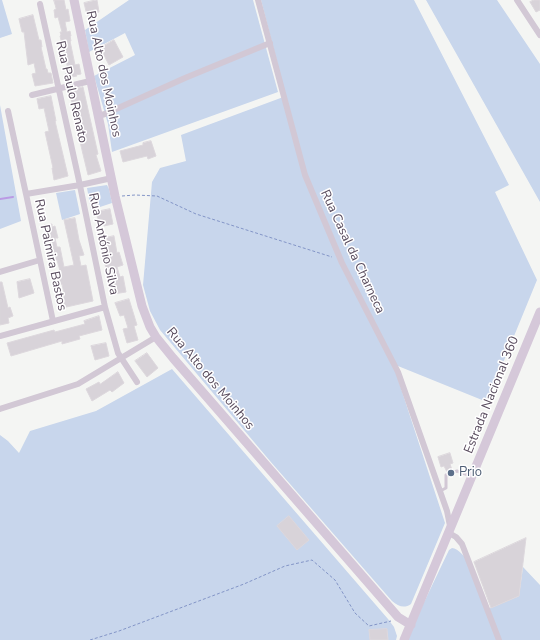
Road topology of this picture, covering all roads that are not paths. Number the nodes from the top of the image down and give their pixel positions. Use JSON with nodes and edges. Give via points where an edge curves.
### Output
{"nodes":[{"id":1,"x":74,"y":0,"type":"edge"},
{"id":2,"x":258,"y":0,"type":"edge"},
{"id":3,"x":517,"y":0,"type":"edge"},
{"id":4,"x":40,"y":4,"type":"dead end"},
{"id":5,"x":540,"y":35,"type":"edge"},
{"id":6,"x":270,"y":43,"type":"junction"},
{"id":7,"x":90,"y":80,"type":"junction"},
{"id":8,"x":58,"y":88,"type":"junction"},
{"id":9,"x":32,"y":94,"type":"dead end"},
{"id":10,"x":8,"y":111,"type":"dead end"},
{"id":11,"x":98,"y":116,"type":"junction"},
{"id":12,"x":112,"y":178,"type":"junction"},
{"id":13,"x":80,"y":185,"type":"junction"},
{"id":14,"x":26,"y":194,"type":"junction"},
{"id":15,"x":40,"y":260,"type":"junction"},
{"id":16,"x":0,"y":272,"type":"edge"},
{"id":17,"x":105,"y":307,"type":"junction"},
{"id":18,"x":540,"y":312,"type":"edge"},
{"id":19,"x":53,"y":321,"type":"junction"},
{"id":20,"x":0,"y":336,"type":"edge"},
{"id":21,"x":156,"y":337,"type":"junction"},
{"id":22,"x":122,"y":359,"type":"junction"},
{"id":23,"x":136,"y":382,"type":"dead end"},
{"id":24,"x":0,"y":409,"type":"edge"},
{"id":25,"x":472,"y":477,"type":"junction"},
{"id":26,"x":439,"y":491,"type":"junction"},
{"id":27,"x":446,"y":509,"type":"junction"},
{"id":28,"x":457,"y":513,"type":"junction"},
{"id":29,"x":450,"y":530,"type":"junction"},
{"id":30,"x":411,"y":625,"type":"junction"},
{"id":31,"x":404,"y":640,"type":"edge"},
{"id":32,"x":499,"y":640,"type":"edge"}],
"edges":[{"from":1,"to":7,"type":"street","name":"Rua Alto dos Moinhos"},
{"from":2,"to":6,"type":"street","name":"Rua Casal da Charneca"},
{"from":3,"to":5,"type":"street"},
{"from":4,"to":8,"type":"street","name":"Rua Paulo Renato"},
{"from":6,"to":11,"type":"street"},
{"from":6,"to":26,"type":"street","name":"Rua Casal da Charneca","via":[[305,175],[341,259],[398,372]]},
{"from":7,"to":8,"type":"street"},
{"from":7,"to":11,"type":"street","name":"Rua Alto dos Moinhos"},
{"from":8,"to":9,"type":"street"},
{"from":8,"to":13,"type":"street","name":"Rua Paulo Renato"},
{"from":10,"to":14,"type":"street","name":"Rua Palmira Bastos"},
{"from":11,"to":12,"type":"street","name":"Rua Alto dos Moinhos"},
{"from":12,"to":13,"type":"street"},
{"from":12,"to":21,"type":"street","name":"Rua Alto dos Moinhos","via":[[142,306]]},
{"from":13,"to":14,"type":"street"},
{"from":13,"to":17,"type":"street","name":"Rua António Silva"},
{"from":14,"to":15,"type":"street","name":"Rua Palmira Bastos"},
{"from":15,"to":16,"type":"street"},
{"from":15,"to":19,"type":"street","name":"Rua Palmira Bastos"},
{"from":17,"to":19,"type":"street"},
{"from":17,"to":22,"type":"street","name":"Rua António Silva"},
{"from":18,"to":25,"type":"street","name":"Estrada Nacional 360"},
{"from":19,"to":20,"type":"street"},
{"from":21,"to":22,"type":"street"},
{"from":21,"to":30,"type":"street","name":"Rua Alto dos Moinhos","via":[[398,617]]},
{"from":22,"to":23,"type":"street","name":"Rua António Silva"},
{"from":22,"to":24,"type":"street","via":[[78,384]]},
{"from":25,"to":26,"type":"lane","via":[[457,471],[446,475],[446,488]]},
{"from":25,"to":28,"type":"street","name":"Estrada Nacional 360"},
{"from":26,"to":27,"type":"street","name":"Rua Casal da Charneca"},
{"from":27,"to":28,"type":"street"},
{"from":27,"to":29,"type":"street","name":"Rua Casal da Charneca"},
{"from":28,"to":29,"type":"street","name":"Estrada Nacional 360"},
{"from":29,"to":30,"type":"street"},
{"from":29,"to":32,"type":"street","via":[[462,544]]},
{"from":30,"to":31,"type":"street"}]}
